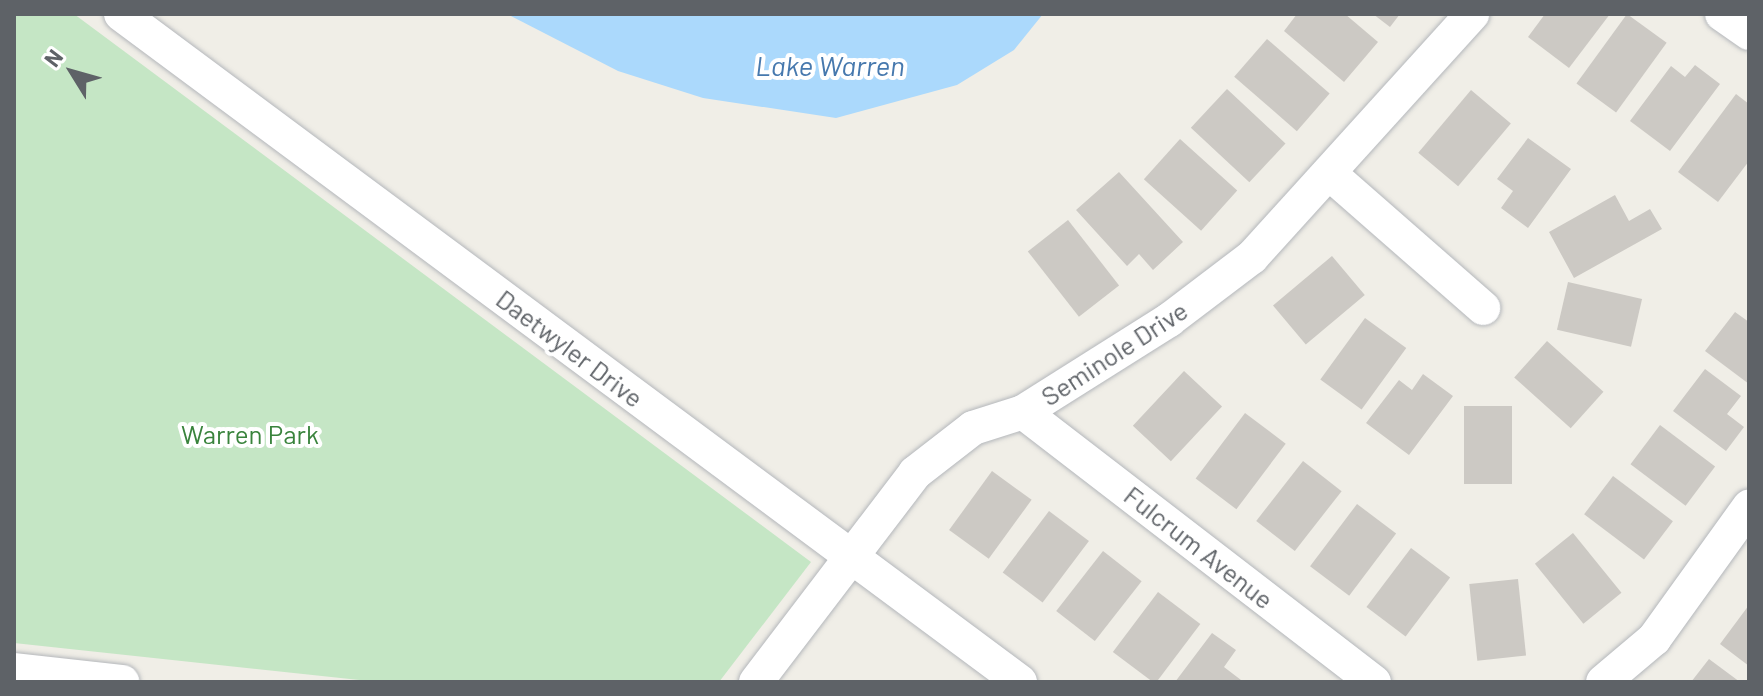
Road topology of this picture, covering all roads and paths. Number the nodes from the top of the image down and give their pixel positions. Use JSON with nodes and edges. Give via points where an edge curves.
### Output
{"nodes":[{"id":1,"x":121,"y":14,"type":"edge"},
{"id":2,"x":1472,"y":14,"type":"edge"},
{"id":3,"x":1722,"y":14,"type":"edge"},
{"id":4,"x":1749,"y":33,"type":"edge"},
{"id":5,"x":1329,"y":173,"type":"junction"},
{"id":6,"x":1483,"y":308,"type":"dead end"},
{"id":7,"x":1023,"y":412,"type":"junction"},
{"id":8,"x":1749,"y":507,"type":"edge"},
{"id":9,"x":851,"y":557,"type":"junction"},
{"id":10,"x":14,"y":670,"type":"edge"},
{"id":11,"x":122,"y":682,"type":"edge"},
{"id":12,"x":756,"y":682,"type":"edge"},
{"id":13,"x":1020,"y":682,"type":"edge"},
{"id":14,"x":1374,"y":682,"type":"edge"},
{"id":15,"x":1603,"y":682,"type":"edge"}],
"edges":[{"from":1,"to":9,"type":"street","name":"Daetwyler Drive"},
{"from":2,"to":5,"type":"street","name":"Seminole Drive"},
{"from":3,"to":4,"type":"street"},
{"from":5,"to":6,"type":"street"},
{"from":5,"to":7,"type":"street","name":"Seminole Drive","via":[[1240,266],[1169,320]]},
{"from":7,"to":9,"type":"street","name":"Seminole Drive","via":[[973,428],[915,473]]},
{"from":7,"to":14,"type":"street","name":"Fulcrum Avenue"},
{"from":8,"to":15,"type":"street","via":[[1654,639]]},
{"from":9,"to":12,"type":"street","name":"Seminole Drive"},
{"from":9,"to":13,"type":"street","name":"Daetwyler Drive"},
{"from":10,"to":11,"type":"street"}]}
